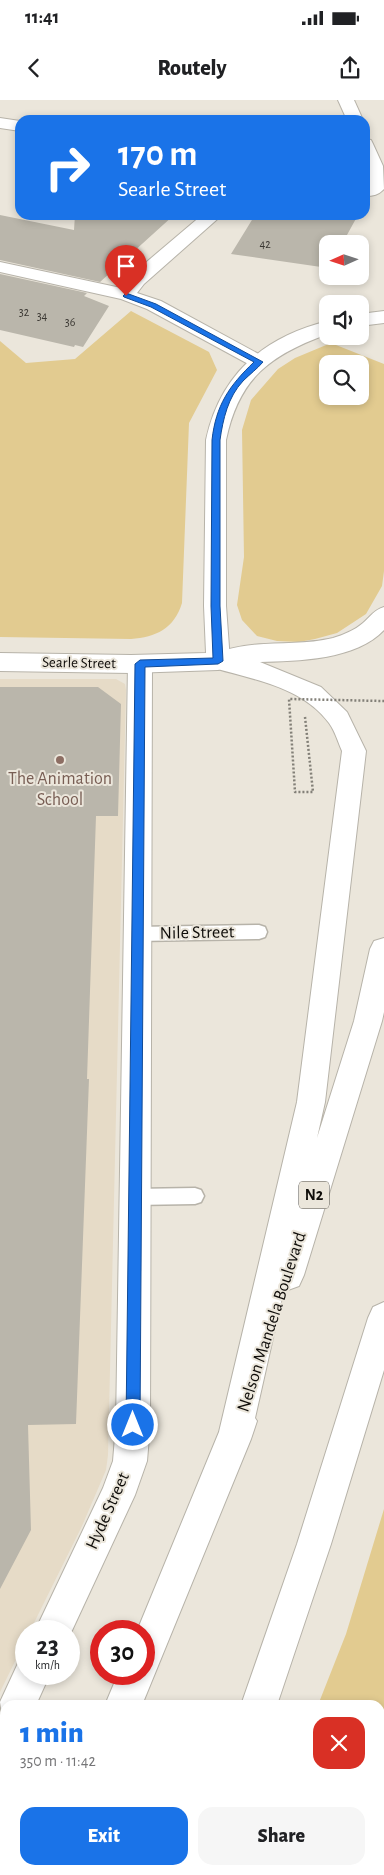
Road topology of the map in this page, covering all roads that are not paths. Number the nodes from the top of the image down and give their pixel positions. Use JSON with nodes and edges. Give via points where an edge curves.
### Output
{"nodes":[{"id":1,"x":346,"y":100,"type":"edge"},
{"id":2,"x":353,"y":115,"type":"edge"},
{"id":3,"x":0,"y":122,"type":"edge"},
{"id":4,"x":15,"y":125,"type":"edge"},
{"id":5,"x":370,"y":155,"type":"edge"},
{"id":6,"x":370,"y":190,"type":"edge"},
{"id":7,"x":207,"y":220,"type":"edge"},
{"id":8,"x":0,"y":267,"type":"edge"},
{"id":9,"x":126,"y":296,"type":"junction"},
{"id":10,"x":384,"y":317,"type":"edge"},
{"id":11,"x":369,"y":319,"type":"edge"},
{"id":12,"x":319,"y":331,"type":"edge"},
{"id":13,"x":259,"y":362,"type":"junction"},
{"id":14,"x":384,"y":615,"type":"edge"},
{"id":15,"x":218,"y":661,"type":"junction"},
{"id":16,"x":0,"y":662,"type":"edge"},
{"id":17,"x":140,"y":664,"type":"junction"},
{"id":18,"x":259,"y":932,"type":"dead end"},
{"id":19,"x":136,"y":934,"type":"junction"},
{"id":20,"x":384,"y":949,"type":"edge"},
{"id":21,"x":134,"y":1196,"type":"junction"},
{"id":22,"x":195,"y":1196,"type":"dead end"},
{"id":23,"x":384,"y":1318,"type":"edge"},
{"id":24,"x":234,"y":1438,"type":"junction"},
{"id":25,"x":58,"y":1620,"type":"edge"},
{"id":26,"x":155,"y":1631,"type":"edge"},
{"id":27,"x":27,"y":1685,"type":"edge"},
{"id":28,"x":132,"y":1685,"type":"edge"},
{"id":29,"x":20,"y":1700,"type":"edge"},
{"id":30,"x":126,"y":1700,"type":"edge"},
{"id":31,"x":261,"y":1700,"type":"edge"}],
"edges":[{"from":1,"to":2,"type":"main road"},
{"from":3,"to":4,"type":"main road"},
{"from":5,"to":6,"type":"main road","via":[[379,184]]},
{"from":7,"to":9,"type":"main road","via":[[137,280]]},
{"from":8,"to":9,"type":"main road"},
{"from":9,"to":13,"type":"main road","via":[[154,306]]},
{"from":10,"to":11,"type":"main road"},
{"from":12,"to":13,"type":"main road","via":[[290,342]]},
{"from":13,"to":15,"type":"main road","via":[[240,380],[228,398],[219,420],[216,440]]},
{"from":14,"to":15,"type":"main road","via":[[377,624],[350,641],[314,651],[240,654]]},
{"from":15,"to":17,"type":"main road","name":"Searle Street"},
{"from":15,"to":24,"type":"main road","via":[[256,669],[313,693],[339,718],[354,751],[311,1102]]},
{"from":16,"to":17,"type":"main road","name":"Searle Street"},
{"from":17,"to":19,"type":"main road","name":"Hyde Street"},
{"from":18,"to":19,"type":"lane","name":"Nile Street"},
{"from":19,"to":21,"type":"main road","name":"Hyde Street"},
{"from":20,"to":24,"type":"main road","name":"Nelson Mandela Boulevard","number":"N2","via":[[368,1021],[340,1114]]},
{"from":21,"to":22,"type":"lane"},
{"from":21,"to":25,"type":"main road","name":"Hyde Street","via":[[130,1461],[118,1494]]},
{"from":23,"to":31,"type":"main road","via":[[314,1544]]},
{"from":24,"to":26,"type":"main road","name":"Nelson Mandela Boulevard","number":"N2"},
{"from":27,"to":29,"type":"main road"},
{"from":28,"to":30,"type":"main road"}]}
